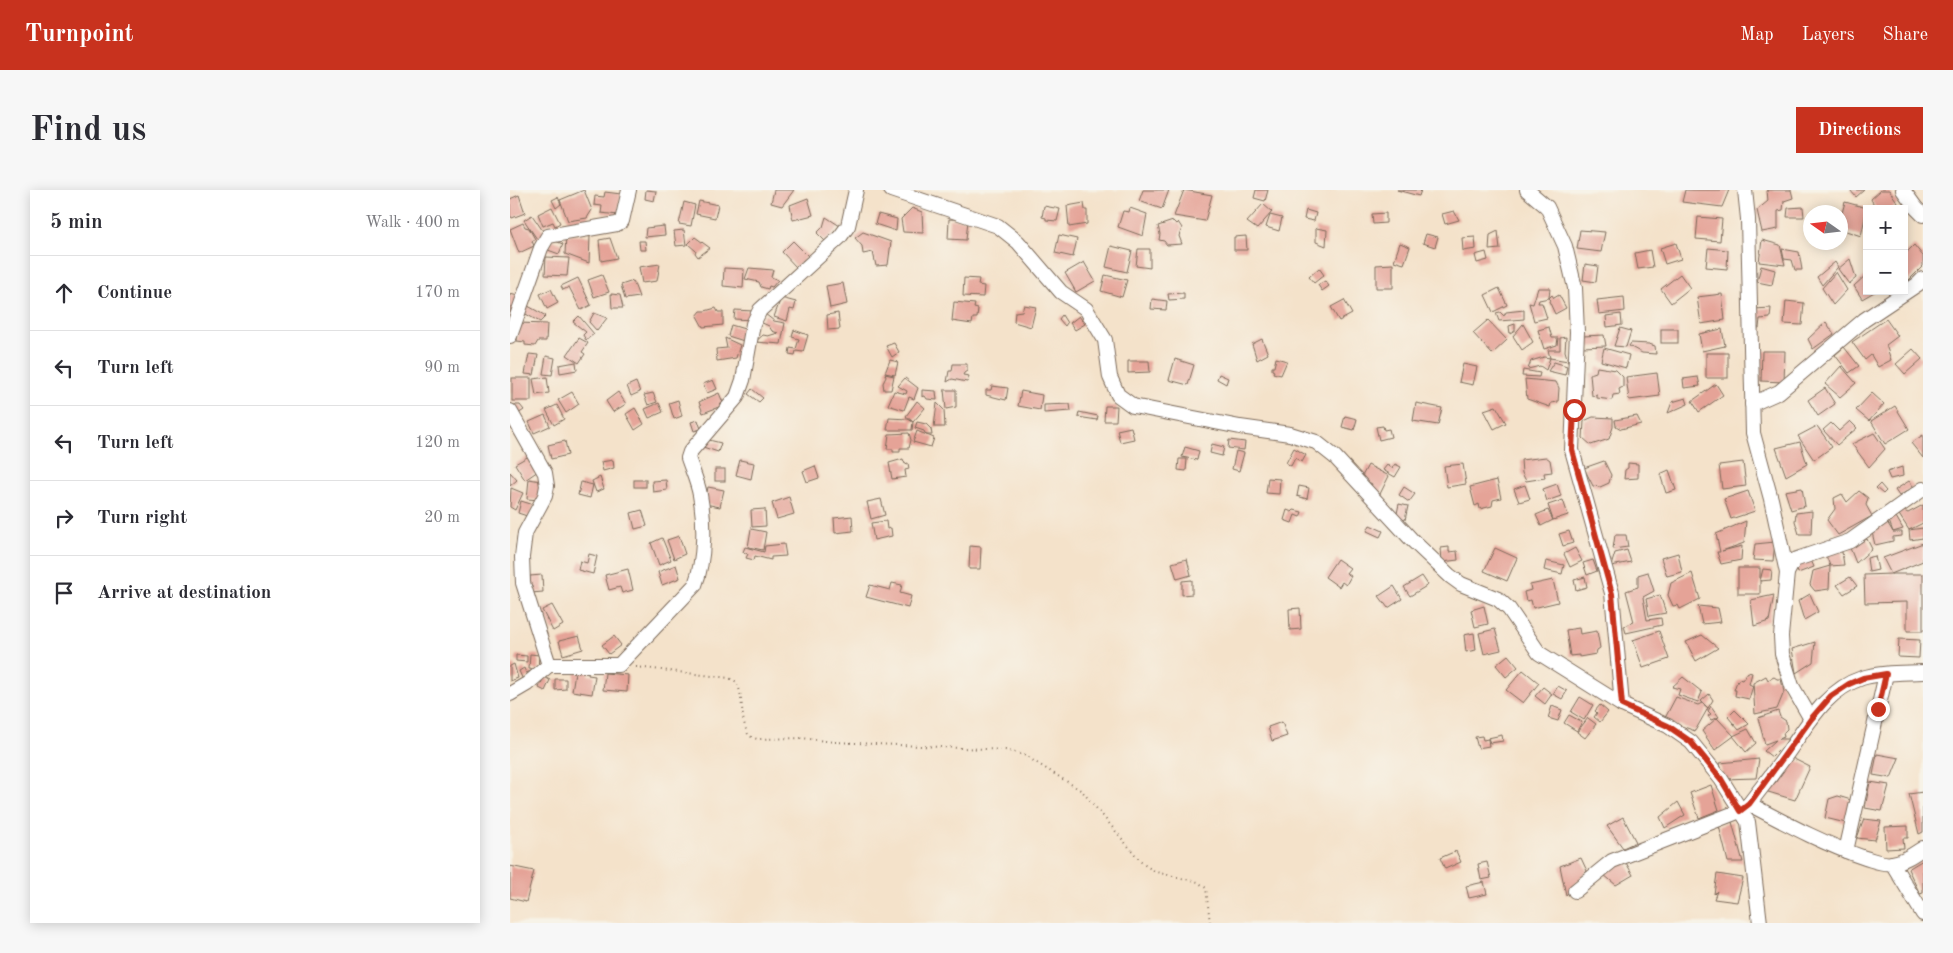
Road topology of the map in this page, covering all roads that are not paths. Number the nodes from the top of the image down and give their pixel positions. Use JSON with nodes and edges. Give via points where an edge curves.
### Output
{"nodes":[{"id":1,"x":629,"y":190,"type":"edge"},
{"id":2,"x":856,"y":190,"type":"edge"},
{"id":3,"x":891,"y":190,"type":"edge"},
{"id":4,"x":1527,"y":190,"type":"edge"},
{"id":5,"x":1745,"y":190,"type":"edge"},
{"id":6,"x":1903,"y":190,"type":"edge"},
{"id":7,"x":1923,"y":215,"type":"edge"},
{"id":8,"x":1923,"y":279,"type":"edge"},
{"id":9,"x":510,"y":336,"type":"edge"},
{"id":10,"x":1752,"y":404,"type":"junction"},
{"id":11,"x":510,"y":410,"type":"edge"},
{"id":12,"x":1923,"y":489,"type":"edge"},
{"id":13,"x":1787,"y":573,"type":"junction"},
{"id":14,"x":550,"y":665,"type":"junction"},
{"id":15,"x":1923,"y":672,"type":"edge"},
{"id":16,"x":1886,"y":674,"type":"junction"},
{"id":17,"x":510,"y":694,"type":"edge"},
{"id":18,"x":1622,"y":705,"type":"junction"},
{"id":19,"x":1811,"y":719,"type":"junction"},
{"id":20,"x":1744,"y":807,"type":"junction"},
{"id":21,"x":1923,"y":848,"type":"edge"},
{"id":22,"x":1846,"y":851,"type":"junction"},
{"id":23,"x":1892,"y":863,"type":"junction"},
{"id":24,"x":1575,"y":891,"type":"dead end"},
{"id":25,"x":1923,"y":914,"type":"edge"},
{"id":26,"x":1760,"y":923,"type":"edge"}],
"edges":[{"from":1,"to":9,"type":"street","via":[[622,220],[617,224],[548,236]]},
{"from":2,"to":14,"type":"street","via":[[848,226],[840,237],[760,310],[753,324],[737,397],[690,452],[688,458],[700,495],[703,550],[695,585],[619,666]]},
{"from":3,"to":18,"type":"street","via":[[998,226],[1018,242],[1061,292],[1086,309],[1105,340],[1110,377],[1118,395],[1132,406],[1290,434],[1316,442],[1335,457],[1450,576],[1504,604],[1539,653]]},
{"from":4,"to":18,"type":"street","via":[[1547,207],[1565,246],[1575,288],[1577,332],[1572,450],[1612,594]]},
{"from":5,"to":10,"type":"street"},
{"from":6,"to":7,"type":"street"},
{"from":8,"to":10,"type":"street","via":[[1864,320],[1778,392]]},
{"from":10,"to":13,"type":"street","via":[[1753,433]]},
{"from":11,"to":14,"type":"street","via":[[545,473],[547,486],[544,496],[525,533],[522,574]]},
{"from":12,"to":13,"type":"street","via":[[1850,541],[1794,560]]},
{"from":13,"to":19,"type":"street","via":[[1782,654],[1792,686]]},
{"from":14,"to":17,"type":"street"},
{"from":15,"to":16,"type":"street"},
{"from":16,"to":19,"type":"street","via":[[1849,684],[1831,696]]},
{"from":16,"to":22,"type":"street"},
{"from":18,"to":20,"type":"street","via":[[1668,726],[1691,742]]},
{"from":19,"to":20,"type":"street"},
{"from":20,"to":22,"type":"street"},
{"from":20,"to":24,"type":"street","via":[[1612,861]]},
{"from":20,"to":26,"type":"street"},
{"from":21,"to":23,"type":"street"},
{"from":22,"to":23,"type":"street","via":[[1882,863]]},
{"from":23,"to":25,"type":"street"}]}
